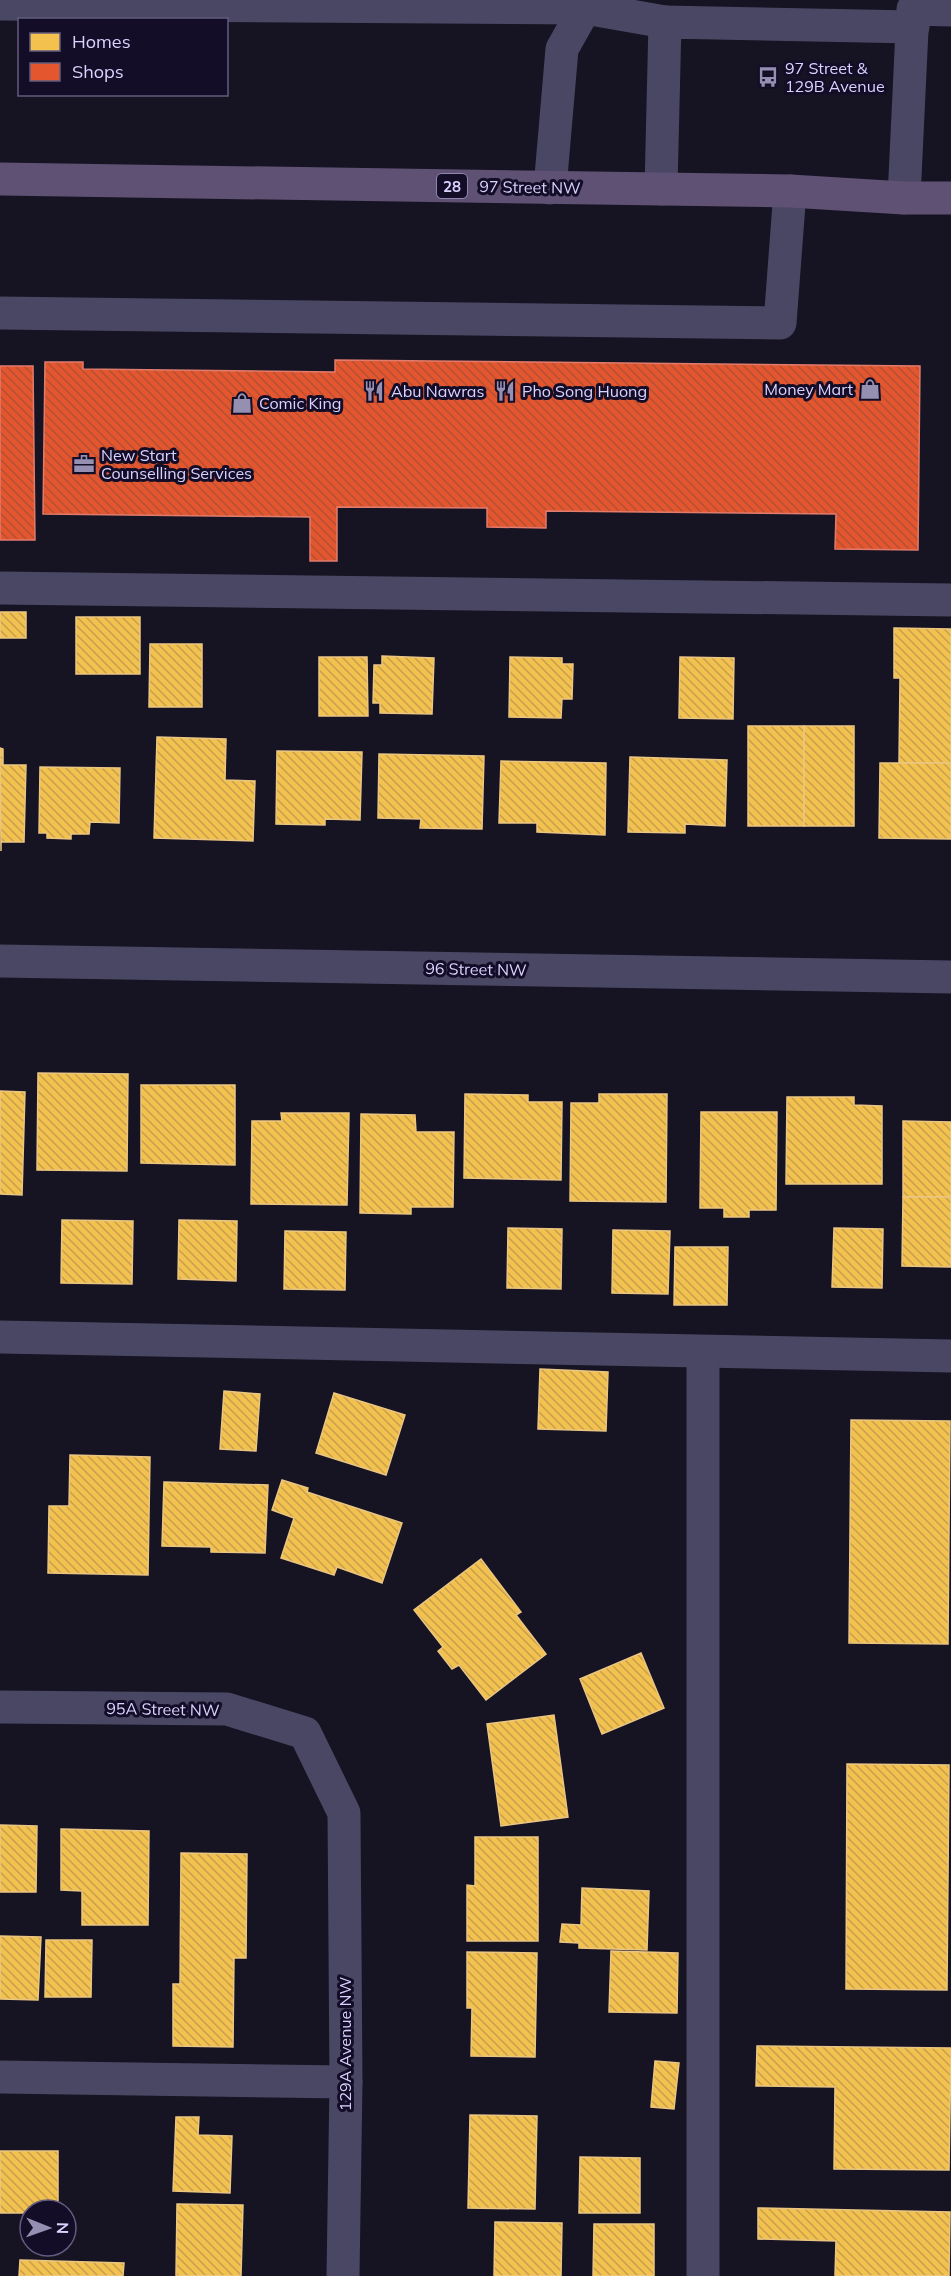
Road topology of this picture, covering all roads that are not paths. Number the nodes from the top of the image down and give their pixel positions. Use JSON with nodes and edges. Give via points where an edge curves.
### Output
{"nodes":[{"id":1,"x":0,"y":4,"type":"edge"},
{"id":2,"x":585,"y":4,"type":"edge"},
{"id":3,"x":951,"y":10,"type":"edge"},
{"id":4,"x":913,"y":12,"type":"edge"},
{"id":5,"x":666,"y":22,"type":"junction"},
{"id":6,"x":0,"y":179,"type":"edge"},
{"id":7,"x":550,"y":188,"type":"junction"},
{"id":8,"x":661,"y":189,"type":"junction"},
{"id":9,"x":790,"y":191,"type":"junction"},
{"id":10,"x":904,"y":198,"type":"junction"},
{"id":11,"x":951,"y":198,"type":"edge"},
{"id":12,"x":0,"y":313,"type":"edge"},
{"id":13,"x":0,"y":588,"type":"edge"},
{"id":14,"x":951,"y":600,"type":"edge"},
{"id":15,"x":0,"y":961,"type":"edge"},
{"id":16,"x":951,"y":977,"type":"edge"},
{"id":17,"x":0,"y":1337,"type":"edge"},
{"id":18,"x":703,"y":1352,"type":"junction"},
{"id":19,"x":951,"y":1356,"type":"edge"},
{"id":20,"x":0,"y":1707,"type":"edge"},
{"id":21,"x":344,"y":1813,"type":"joint"},
{"id":22,"x":0,"y":2077,"type":"edge"},
{"id":23,"x":346,"y":2082,"type":"junction"},
{"id":24,"x":343,"y":2276,"type":"edge"},
{"id":25,"x":704,"y":2276,"type":"edge"}],
"edges":[{"from":1,"to":2,"type":"street"},
{"from":2,"to":5,"type":"street"},
{"from":2,"to":7,"type":"street","via":[[562,50]]},
{"from":3,"to":4,"type":"street"},
{"from":4,"to":5,"type":"street"},
{"from":4,"to":10,"type":"street"},
{"from":5,"to":8,"type":"street"},
{"from":6,"to":7,"type":"main road","name":"97 Street NW","number":"28"},
{"from":7,"to":8,"type":"main road","name":"97 Street NW","number":"28"},
{"from":8,"to":9,"type":"main road","name":"97 Street NW","number":"28"},
{"from":9,"to":10,"type":"main road","name":"97 Street NW","number":"28"},
{"from":9,"to":12,"type":"street","via":[[780,323]]},
{"from":10,"to":11,"type":"main road","name":"97 Street NW"},
{"from":13,"to":14,"type":"street"},
{"from":15,"to":16,"type":"street","name":"96 Street NW"},
{"from":17,"to":18,"type":"street"},
{"from":18,"to":19,"type":"street"},
{"from":18,"to":25,"type":"street"},
{"from":20,"to":21,"type":"street","name":"95A Street NW","via":[[227,1710],[305,1733]]},
{"from":21,"to":23,"type":"street","name":"129A Avenue NW"},
{"from":22,"to":23,"type":"street"},
{"from":23,"to":24,"type":"street","name":"129A Avenue NW"}]}
